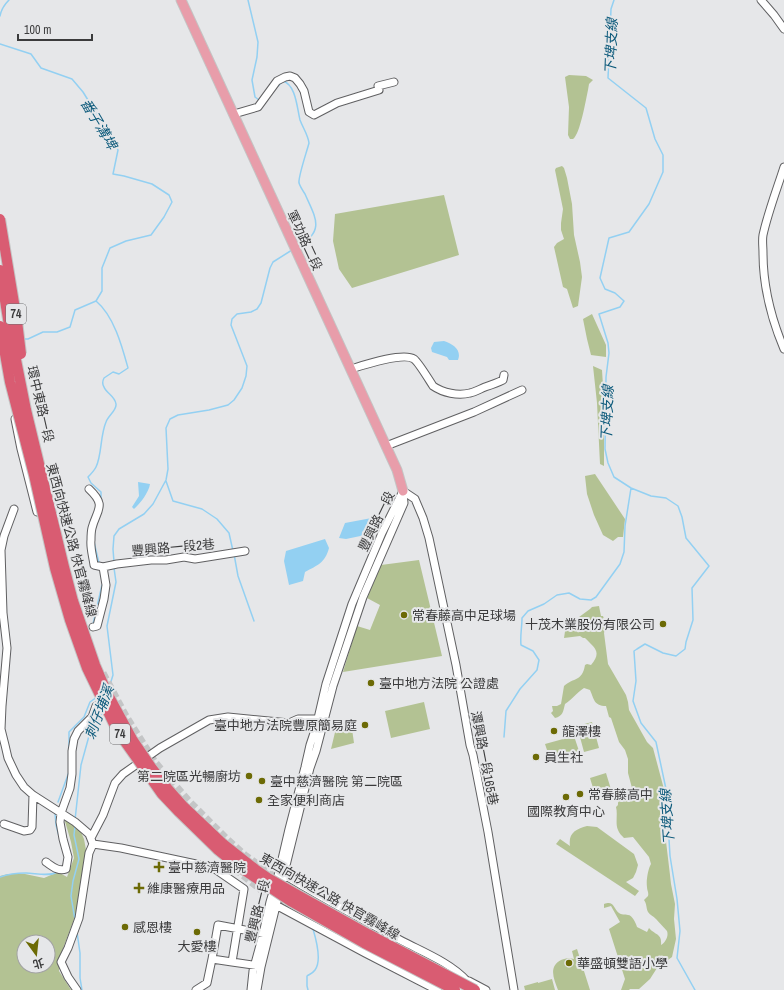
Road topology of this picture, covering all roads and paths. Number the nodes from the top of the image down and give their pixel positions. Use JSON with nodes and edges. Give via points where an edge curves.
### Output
{"nodes":[{"id":1,"x":181,"y":0,"type":"edge"},
{"id":2,"x":761,"y":0,"type":"edge"},
{"id":3,"x":784,"y":29,"type":"edge"},
{"id":4,"x":394,"y":82,"type":"dead end"},
{"id":5,"x":234,"y":114,"type":"junction"},
{"id":6,"x":784,"y":167,"type":"edge"},
{"id":7,"x":0,"y":219,"type":"edge"},
{"id":8,"x":0,"y":235,"type":"edge"},
{"id":9,"x":0,"y":270,"type":"edge"},
{"id":10,"x":0,"y":326,"type":"edge"},
{"id":11,"x":0,"y":338,"type":"edge"},
{"id":12,"x":784,"y":349,"type":"edge"},
{"id":13,"x":0,"y":350,"type":"edge"},
{"id":14,"x":351,"y":369,"type":"junction"},
{"id":15,"x":504,"y":376,"type":"dead end"},
{"id":16,"x":10,"y":382,"type":"junction"},
{"id":17,"x":522,"y":390,"type":"dead end"},
{"id":18,"x":26,"y":396,"type":"junction"},
{"id":19,"x":11,"y":399,"type":"junction"},
{"id":20,"x":26,"y":410,"type":"junction"},
{"id":21,"x":386,"y":446,"type":"junction"},
{"id":22,"x":89,"y":489,"type":"dead end"},
{"id":23,"x":403,"y":491,"type":"junction"},
{"id":24,"x":14,"y":509,"type":"dead end"},
{"id":25,"x":2,"y":535,"type":"edge"},
{"id":26,"x":245,"y":551,"type":"dead end"},
{"id":27,"x":110,"y":565,"type":"junction"},
{"id":28,"x":1,"y":580,"type":"edge"},
{"id":29,"x":1,"y":613,"type":"edge"},
{"id":30,"x":93,"y":627,"type":"dead end"},
{"id":31,"x":4,"y":647,"type":"edge"},
{"id":32,"x":100,"y":667,"type":"tunnel mouth"},
{"id":33,"x":94,"y":693,"type":"dead end"},
{"id":34,"x":96,"y":706,"type":"dead end"},
{"id":35,"x":320,"y":723,"type":"junction"},
{"id":36,"x":33,"y":795,"type":"junction"},
{"id":37,"x":61,"y":814,"type":"junction"},
{"id":38,"x":4,"y":824,"type":"dead end"},
{"id":39,"x":92,"y":841,"type":"junction"},
{"id":40,"x":46,"y":862,"type":"dead end"},
{"id":41,"x":282,"y":874,"type":"junction"},
{"id":42,"x":274,"y":903,"type":"junction"},
{"id":43,"x":238,"y":929,"type":"junction"},
{"id":44,"x":266,"y":934,"type":"junction"},
{"id":45,"x":212,"y":960,"type":"junction"},
{"id":46,"x":232,"y":962,"type":"junction"},
{"id":47,"x":258,"y":966,"type":"junction"},
{"id":48,"x":458,"y":976,"type":"tunnel mouth"},
{"id":49,"x":467,"y":980,"type":"junction"},
{"id":50,"x":77,"y":990,"type":"edge"},
{"id":51,"x":196,"y":990,"type":"edge"},
{"id":52,"x":251,"y":990,"type":"edge"},
{"id":53,"x":257,"y":990,"type":"edge"},
{"id":54,"x":438,"y":990,"type":"edge"},
{"id":55,"x":455,"y":990,"type":"edge"},
{"id":56,"x":475,"y":990,"type":"edge"},
{"id":57,"x":486,"y":990,"type":"edge"},
{"id":58,"x":514,"y":990,"type":"edge"}],
"edges":[{"from":1,"to":5,"type":"main road","name":"軍功路二段"},
{"from":2,"to":3,"type":"street"},
{"from":4,"to":5,"type":"street","via":[[378,86],[379,90],[337,103],[314,115],[309,112],[300,84],[290,76],[277,82],[258,107]]},
{"from":5,"to":14,"type":"main road","name":"軍功路二段"},
{"from":6,"to":12,"type":"street","via":[[763,236],[764,283],[774,324]]},
{"from":7,"to":20,"type":"highway","number":"74","bridge":true,"via":[[16,313],[25,380]]},
{"from":8,"to":18,"type":"street","name":"環中東路一段","via":[[17,353]]},
{"from":9,"to":20,"type":"highway","name":"東西向快速公路 快官霧峰線","number":"74","bridge":true},
{"from":10,"to":16,"type":"highway","name":"東西向快速公路 快官霧峰線","number":"74","bridge":true},
{"from":11,"to":19,"type":"street","name":"環中東路一段"},
{"from":13,"to":16,"type":"highway","number":"74","bridge":true},
{"from":14,"to":15,"type":"street","via":[[402,356],[410,357],[437,389],[458,394],[470,393],[498,383]]},
{"from":14,"to":21,"type":"main road","name":"軍功路二段"},
{"from":16,"to":55,"type":"highway","name":"東西向快速公路 快官霧峰線","number":"74","bridge":true,"via":[[70,620],[88,668],[113,722],[145,771],[179,812],[238,866],[292,902]]},
{"from":17,"to":21,"type":"street","via":[[474,412]]},
{"from":18,"to":19,"type":"street"},
{"from":18,"to":32,"type":"street","name":"環中東路一段","via":[[75,596]]},
{"from":19,"to":33,"type":"street","name":"環中東路一段","via":[[20,449],[61,604]]},
{"from":20,"to":56,"type":"highway","name":"東西向快速公路 快官霧峰線","number":"74","bridge":true,"via":[[73,601],[95,665],[132,739],[168,789],[222,843],[268,878]]},
{"from":21,"to":23,"type":"main road","name":"軍功路二段"},
{"from":22,"to":27,"type":"street","via":[[99,502],[100,509],[92,527],[90,542],[94,565]]},
{"from":23,"to":35,"type":"street","name":"豐興路一段","via":[[352,604],[326,684]]},
{"from":23,"to":58,"type":"street","name":"潭興路一段165巷","via":[[415,499],[423,518],[449,626],[488,832]]},
{"from":24,"to":25,"type":"street"},
{"from":25,"to":28,"type":"street"},
{"from":26,"to":27,"type":"street","name":"豐興路一段2巷","via":[[195,559],[151,560]]},
{"from":27,"to":30,"type":"street","via":[[97,626]]},
{"from":28,"to":29,"type":"street"},
{"from":29,"to":31,"type":"street"},
{"from":31,"to":36,"type":"street","via":[[1,729],[8,758],[16,775]]},
{"from":34,"to":37,"type":"street","via":[[92,717],[74,739],[70,788]]},
{"from":35,"to":39,"type":"street","via":[[298,719],[289,723],[228,717],[209,720],[160,748],[123,774],[115,783]]},
{"from":35,"to":41,"type":"street","name":"豐興路一段"},
{"from":36,"to":37,"type":"street"},
{"from":36,"to":38,"type":"street","via":[[30,830],[24,831]]},
{"from":37,"to":39,"type":"street","via":[[89,834]]},
{"from":37,"to":40,"type":"street","via":[[60,822],[68,857],[66,869],[58,870]]},
{"from":39,"to":43,"type":"street","via":[[215,869],[244,889]]},
{"from":39,"to":50,"type":"street","via":[[79,918],[61,962]]},
{"from":41,"to":42,"type":"street","name":"豐興路一段"},
{"from":41,"to":49,"type":"street","via":[[448,965]]},
{"from":42,"to":44,"type":"street","name":"豐興路一段"},
{"from":42,"to":54,"type":"street"},
{"from":43,"to":44,"type":"street"},
{"from":43,"to":45,"type":"street","via":[[218,925]]},
{"from":43,"to":46,"type":"street"},
{"from":44,"to":47,"type":"street","name":"豐興路一段"},
{"from":45,"to":46,"type":"street"},
{"from":45,"to":51,"type":"street","via":[[207,983]]},
{"from":46,"to":47,"type":"street"},
{"from":47,"to":52,"type":"street","name":"豐興路一段","via":[[251,982]]},
{"from":47,"to":53,"type":"street","name":"豐興路一段"},
{"from":48,"to":49,"type":"street"},
{"from":49,"to":57,"type":"street"}]}
